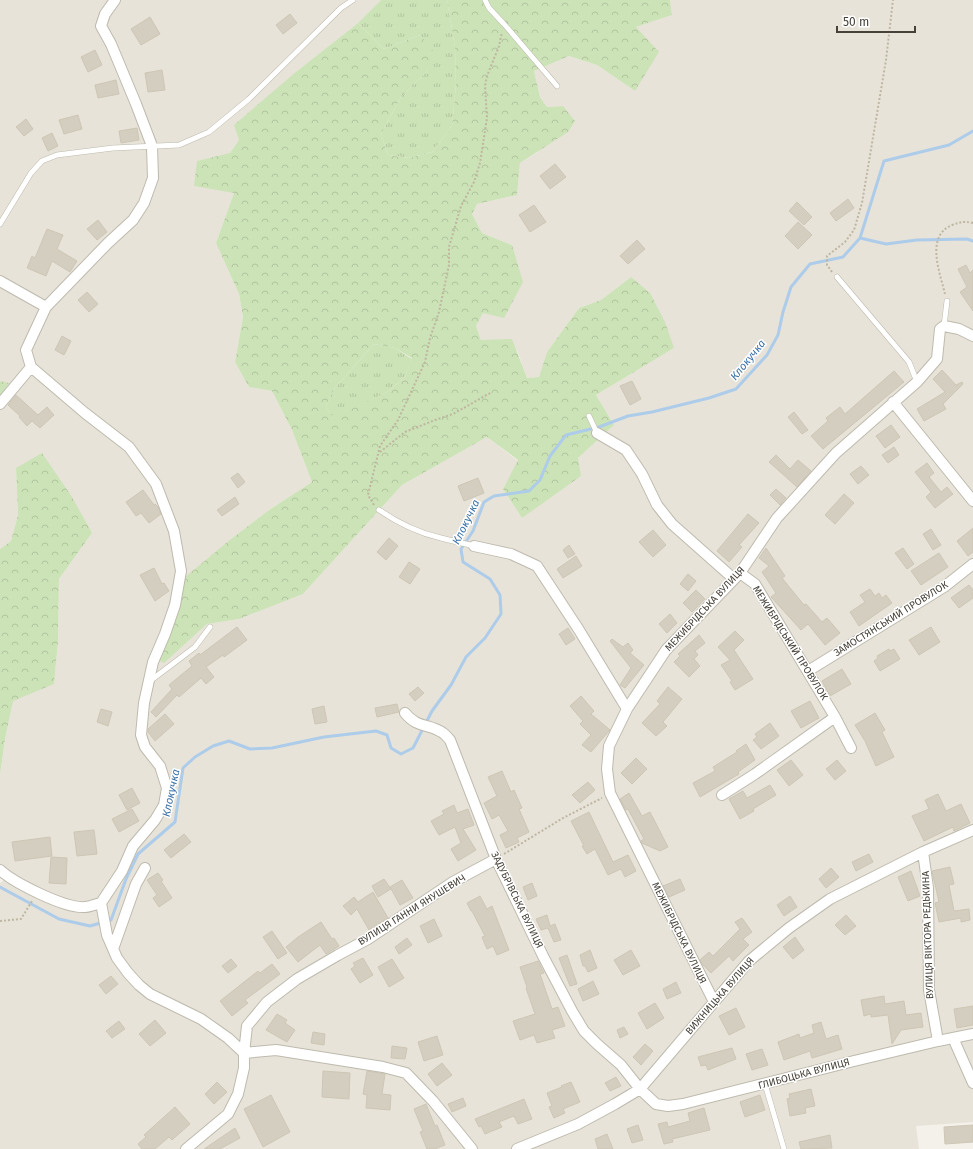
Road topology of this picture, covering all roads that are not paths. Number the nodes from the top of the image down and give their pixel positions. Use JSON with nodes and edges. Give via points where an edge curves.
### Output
{"nodes":[{"id":1,"x":115,"y":0,"type":"edge"},
{"id":2,"x":353,"y":0,"type":"edge"},
{"id":3,"x":485,"y":0,"type":"edge"},
{"id":4,"x":557,"y":86,"type":"dead end"},
{"id":5,"x":152,"y":146,"type":"junction"},
{"id":6,"x":0,"y":224,"type":"edge"},
{"id":7,"x":837,"y":277,"type":"dead end"},
{"id":8,"x":0,"y":281,"type":"edge"},
{"id":9,"x":947,"y":301,"type":"road end"},
{"id":10,"x":46,"y":307,"type":"junction"},
{"id":11,"x":944,"y":326,"type":"junction"},
{"id":12,"x":973,"y":336,"type":"edge"},
{"id":13,"x":32,"y":367,"type":"junction"},
{"id":14,"x":917,"y":382,"type":"junction"},
{"id":15,"x":893,"y":402,"type":"junction"},
{"id":16,"x":0,"y":404,"type":"edge"},
{"id":17,"x":589,"y":416,"type":"dead end"},
{"id":18,"x":595,"y":428,"type":"joint"},
{"id":19,"x":973,"y":501,"type":"edge"},
{"id":20,"x":379,"y":510,"type":"road end"},
{"id":21,"x":474,"y":546,"type":"joint"},
{"id":22,"x":973,"y":564,"type":"edge"},
{"id":23,"x":737,"y":576,"type":"junction"},
{"id":24,"x":210,"y":627,"type":"dead end"},
{"id":25,"x":808,"y":671,"type":"junction"},
{"id":26,"x":149,"y":681,"type":"junction"},
{"id":27,"x":627,"y":709,"type":"junction"},
{"id":28,"x":405,"y":713,"type":"dead end"},
{"id":29,"x":835,"y":717,"type":"junction"},
{"id":30,"x":851,"y":748,"type":"dead end"},
{"id":31,"x":722,"y":795,"type":"dead end"},
{"id":32,"x":973,"y":830,"type":"edge"},
{"id":33,"x":923,"y":852,"type":"junction"},
{"id":34,"x":496,"y":859,"type":"junction"},
{"id":35,"x":145,"y":868,"type":"dead end"},
{"id":36,"x":0,"y":870,"type":"edge"},
{"id":37,"x":102,"y":908,"type":"junction"},
{"id":38,"x":113,"y":949,"type":"junction"},
{"id":39,"x":714,"y":1002,"type":"junction"},
{"id":40,"x":973,"y":1034,"type":"edge"},
{"id":41,"x":953,"y":1038,"type":"junction"},
{"id":42,"x":938,"y":1041,"type":"junction"},
{"id":43,"x":244,"y":1053,"type":"junction"},
{"id":44,"x":973,"y":1083,"type":"edge"},
{"id":45,"x":765,"y":1084,"type":"junction"},
{"id":46,"x":640,"y":1089,"type":"junction"},
{"id":47,"x":186,"y":1149,"type":"edge"},
{"id":48,"x":472,"y":1149,"type":"edge"},
{"id":49,"x":517,"y":1149,"type":"edge"},
{"id":50,"x":784,"y":1149,"type":"edge"}],
"edges":[{"from":1,"to":5,"type":"street","via":[[105,14],[101,26],[111,44]]},
{"from":2,"to":5,"type":"lane","via":[[341,8],[249,99],[209,132],[179,145]]},
{"from":3,"to":4,"type":"lane","via":[[489,8]]},
{"from":5,"to":6,"type":"lane","via":[[57,155],[42,161],[31,173]]},
{"from":5,"to":10,"type":"street","via":[[153,178],[144,203],[133,220]]},
{"from":7,"to":14,"type":"lane","via":[[908,362]]},
{"from":8,"to":10,"type":"street"},
{"from":9,"to":11,"type":"lane"},
{"from":10,"to":13,"type":"street","via":[[26,350]]},
{"from":11,"to":12,"type":"street","via":[[959,329]]},
{"from":11,"to":14,"type":"street","name":"МЕЖИБРІДСЬКА ВУЛИЦЯ","via":[[940,329],[937,359]]},
{"from":13,"to":16,"type":"street"},
{"from":13,"to":26,"type":"street","via":[[128,447],[156,484],[174,531],[182,570],[175,605],[153,662]]},
{"from":14,"to":15,"type":"street","name":"МЕЖИБРІДСЬКА ВУЛИЦЯ"},
{"from":15,"to":19,"type":"street"},
{"from":15,"to":23,"type":"street","name":"МЕЖИБРІДСЬКА ВУЛИЦЯ","via":[[836,453],[777,518]]},
{"from":17,"to":18,"type":"lane"},
{"from":18,"to":23,"type":"street","name":"МЕЖИБРІДСЬКИЙ ПРОВУЛОК","via":[[626,450],[657,504],[672,524]]},
{"from":20,"to":21,"type":"lane","via":[[412,529]]},
{"from":21,"to":27,"type":"street","via":[[510,554],[537,566]]},
{"from":22,"to":25,"type":"street","name":"ЗАМОСТЯНСЬКИЙ ПРОВУЛОК","via":[[944,587]]},
{"from":23,"to":25,"type":"street","name":"МЕЖИБРІДСЬКИЙ ПРОВУЛОК","via":[[755,584]]},
{"from":23,"to":27,"type":"street","name":"МЕЖИБРІДСЬКА ВУЛИЦЯ","via":[[666,650]]},
{"from":24,"to":26,"type":"lane","via":[[195,647]]},
{"from":25,"to":29,"type":"street","name":"МЕЖИБРІДСЬКИЙ ПРОВУЛОК"},
{"from":26,"to":37,"type":"street","via":[[141,735],[145,747],[160,766],[167,788],[164,805],[133,846]]},
{"from":27,"to":39,"type":"street","name":"МЕЖИБРІДСЬКА ВУЛИЦЯ","via":[[609,746],[607,769],[610,793]]},
{"from":28,"to":34,"type":"street","name":"ЗАДУБРІВСЬКА ВУЛИЦЯ","via":[[411,720],[443,732],[450,740]]},
{"from":29,"to":30,"type":"street","name":"МЕЖИБРІДСЬКИЙ ПРОВУЛОК"},
{"from":29,"to":31,"type":"street"},
{"from":32,"to":33,"type":"street","name":"ВИЖНИЦЬКА ВУЛИЦЯ"},
{"from":33,"to":39,"type":"street","name":"ВИЖНИЦЬКА ВУЛИЦЯ","via":[[830,899],[789,928],[749,961]]},
{"from":33,"to":42,"type":"street","name":"ВУЛИЦЯ ВІКТОРА РЕДЬКИНА","via":[[928,888],[929,990]]},
{"from":34,"to":43,"type":"street","name":"ВУЛИЦЯ ГАННИ ЯНУШЕВИЧ","via":[[454,882],[368,939],[298,979],[267,1002],[247,1026]]},
{"from":34,"to":46,"type":"street","name":"ЗАДУБРІВСЬКА ВУЛИЦЯ","via":[[543,956],[584,1031],[621,1065]]},
{"from":35,"to":38,"type":"street","via":[[136,884]]},
{"from":36,"to":37,"type":"street","via":[[64,904]]},
{"from":37,"to":38,"type":"street","via":[[107,935]]},
{"from":38,"to":43,"type":"street","via":[[128,973],[150,994],[200,1019],[228,1038]]},
{"from":39,"to":46,"type":"street","name":"ВИЖНИЦЬКА ВУЛИЦЯ"},
{"from":40,"to":41,"type":"street","name":"ГЛИБОЦЬКА ВУЛИЦЯ"},
{"from":41,"to":42,"type":"street","name":"ГЛИБОЦЬКА ВУЛИЦЯ"},
{"from":41,"to":44,"type":"street"},
{"from":42,"to":45,"type":"street","name":"ГЛИБОЦЬКА ВУЛИЦЯ"},
{"from":43,"to":47,"type":"street","name":"ВУЛИЦЯ ГАННИ ЯНУШЕВИЧ","via":[[244,1068],[238,1094],[228,1114]]},
{"from":43,"to":48,"type":"street","via":[[283,1050],[406,1073],[433,1101]]},
{"from":45,"to":46,"type":"street","name":"ГЛИБОЦЬКА ВУЛИЦЯ","via":[[668,1106],[656,1104]]},
{"from":45,"to":50,"type":"lane"},
{"from":46,"to":49,"type":"street","name":"ВИЖНИЦЬКА ВУЛИЦЯ","via":[[578,1124]]}]}
